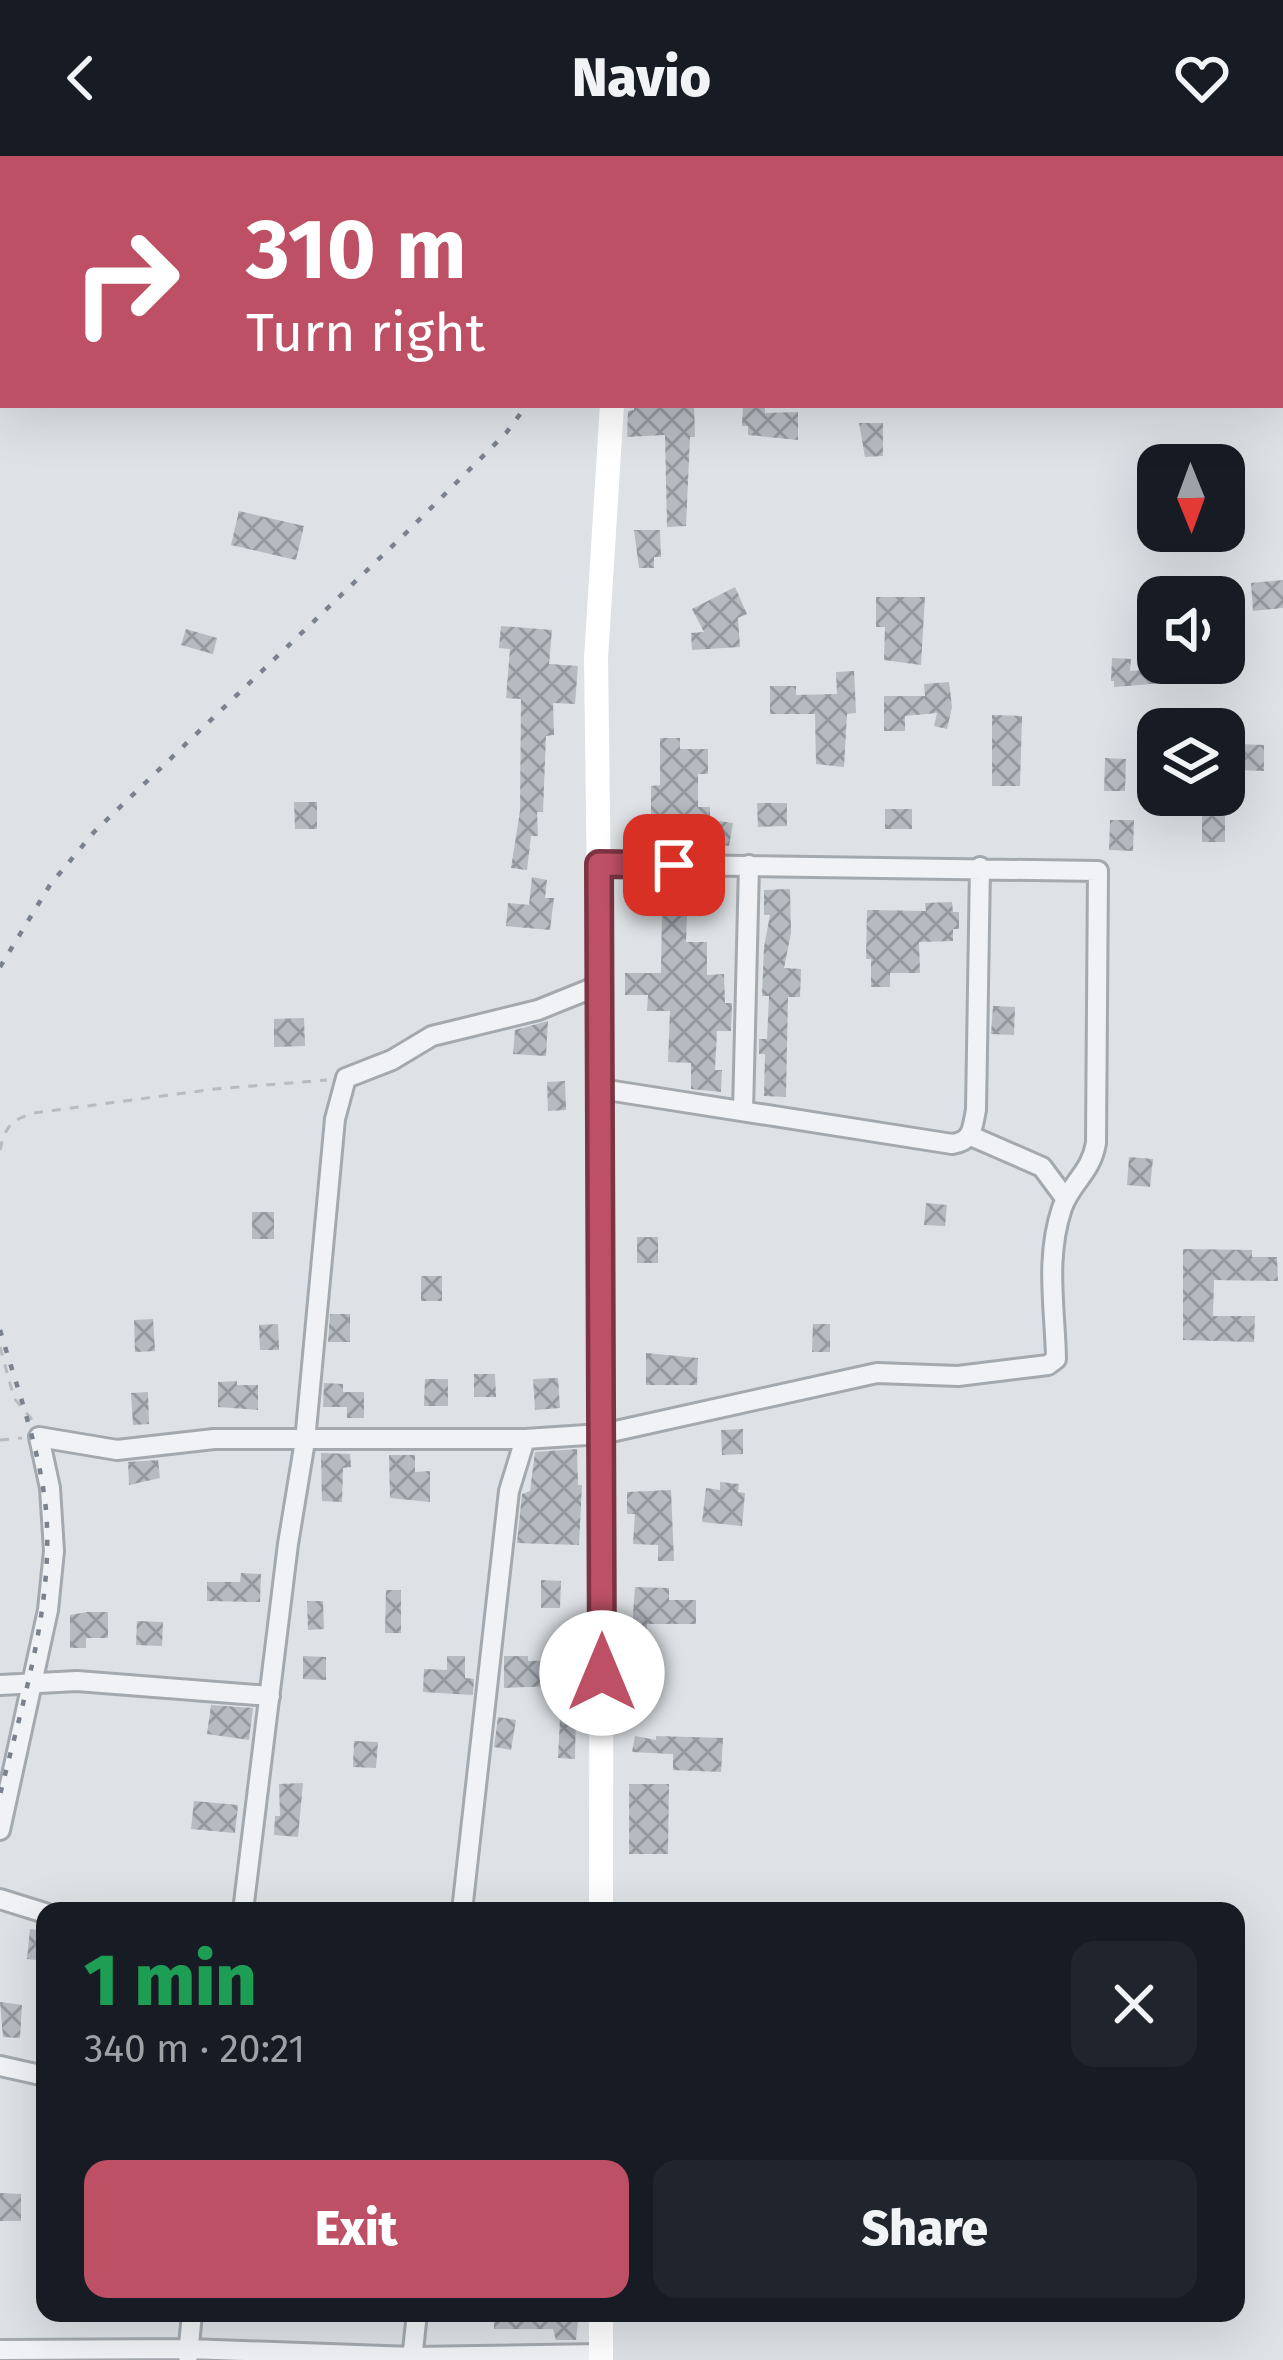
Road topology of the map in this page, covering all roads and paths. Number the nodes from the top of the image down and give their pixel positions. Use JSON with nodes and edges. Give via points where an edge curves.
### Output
{"nodes":[{"id":1,"x":612,"y":408,"type":"edge"},
{"id":2,"x":599,"y":864,"type":"junction"},
{"id":3,"x":749,"y":865,"type":"junction"},
{"id":4,"x":980,"y":867,"type":"junction"},
{"id":5,"x":600,"y":985,"type":"junction"},
{"id":6,"x":346,"y":1078,"type":"junction"},
{"id":7,"x":602,"y":1089,"type":"junction"},
{"id":8,"x":743,"y":1111,"type":"junction"},
{"id":9,"x":971,"y":1136,"type":"junction"},
{"id":10,"x":0,"y":1150,"type":"edge"},
{"id":11,"x":1066,"y":1198,"type":"junction"},
{"id":12,"x":0,"y":1347,"type":"edge"},
{"id":13,"x":602,"y":1435,"type":"junction"},
{"id":14,"x":39,"y":1437,"type":"junction"},
{"id":15,"x":525,"y":1439,"type":"junction"},
{"id":16,"x":0,"y":1440,"type":"edge"},
{"id":17,"x":305,"y":1441,"type":"junction"},
{"id":18,"x":0,"y":1685,"type":"edge"},
{"id":19,"x":32,"y":1685,"type":"junction"},
{"id":20,"x":270,"y":1696,"type":"junction"},
{"id":21,"x":0,"y":1830,"type":"edge"},
{"id":22,"x":0,"y":1899,"type":"edge"},
{"id":23,"x":244,"y":1902,"type":"edge"},
{"id":24,"x":463,"y":1902,"type":"edge"},
{"id":25,"x":601,"y":1902,"type":"edge"},
{"id":26,"x":36,"y":1909,"type":"edge"},
{"id":27,"x":0,"y":2066,"type":"edge"},
{"id":28,"x":36,"y":2074,"type":"edge"},
{"id":29,"x":191,"y":2322,"type":"edge"},
{"id":30,"x":416,"y":2322,"type":"edge"},
{"id":31,"x":601,"y":2322,"type":"edge"},
{"id":32,"x":0,"y":2350,"type":"edge"},
{"id":33,"x":188,"y":2355,"type":"edge"},
{"id":34,"x":601,"y":2357,"type":"edge"},
{"id":35,"x":412,"y":2359,"type":"edge"}],
"edges":[{"from":1,"to":2,"type":"main road","via":[[596,658]]},
{"from":2,"to":3,"type":"street"},
{"from":2,"to":5,"type":"main road"},
{"from":3,"to":4,"type":"street"},
{"from":3,"to":8,"type":"street"},
{"from":4,"to":9,"type":"street"},
{"from":4,"to":11,"type":"street","via":[[1098,871],[1096,1143],[1093,1164]]},
{"from":5,"to":6,"type":"street","via":[[432,1036]]},
{"from":5,"to":7,"type":"main road"},
{"from":6,"to":10,"type":"path","via":[[34,1113],[5,1128]]},
{"from":6,"to":17,"type":"street","via":[[335,1119]]},
{"from":7,"to":8,"type":"street"},
{"from":7,"to":13,"type":"main road"},
{"from":8,"to":9,"type":"street","via":[[952,1144]]},
{"from":9,"to":11,"type":"street","via":[[1042,1167]]},
{"from":11,"to":13,"type":"street","via":[[1049,1276],[1056,1359],[1048,1365],[958,1376],[877,1372]]},
{"from":12,"to":14,"type":"path","via":[[14,1398]]},
{"from":13,"to":15,"type":"street"},
{"from":13,"to":25,"type":"main road"},
{"from":14,"to":16,"type":"path"},
{"from":14,"to":17,"type":"street","via":[[117,1450],[214,1439]]},
{"from":14,"to":19,"type":"street","via":[[54,1551]]},
{"from":15,"to":17,"type":"street"},
{"from":15,"to":24,"type":"street","via":[[508,1491]]},
{"from":17,"to":20,"type":"street"},
{"from":18,"to":19,"type":"street"},
{"from":19,"to":20,"type":"street","via":[[76,1681]]},
{"from":19,"to":21,"type":"street"},
{"from":20,"to":23,"type":"street"},
{"from":22,"to":26,"type":"street"},
{"from":27,"to":28,"type":"street"},
{"from":29,"to":33,"type":"street"},
{"from":30,"to":35,"type":"street"},
{"from":31,"to":34,"type":"main road"},
{"from":32,"to":33,"type":"street"},
{"from":33,"to":35,"type":"street"},
{"from":34,"to":35,"type":"street"}]}
